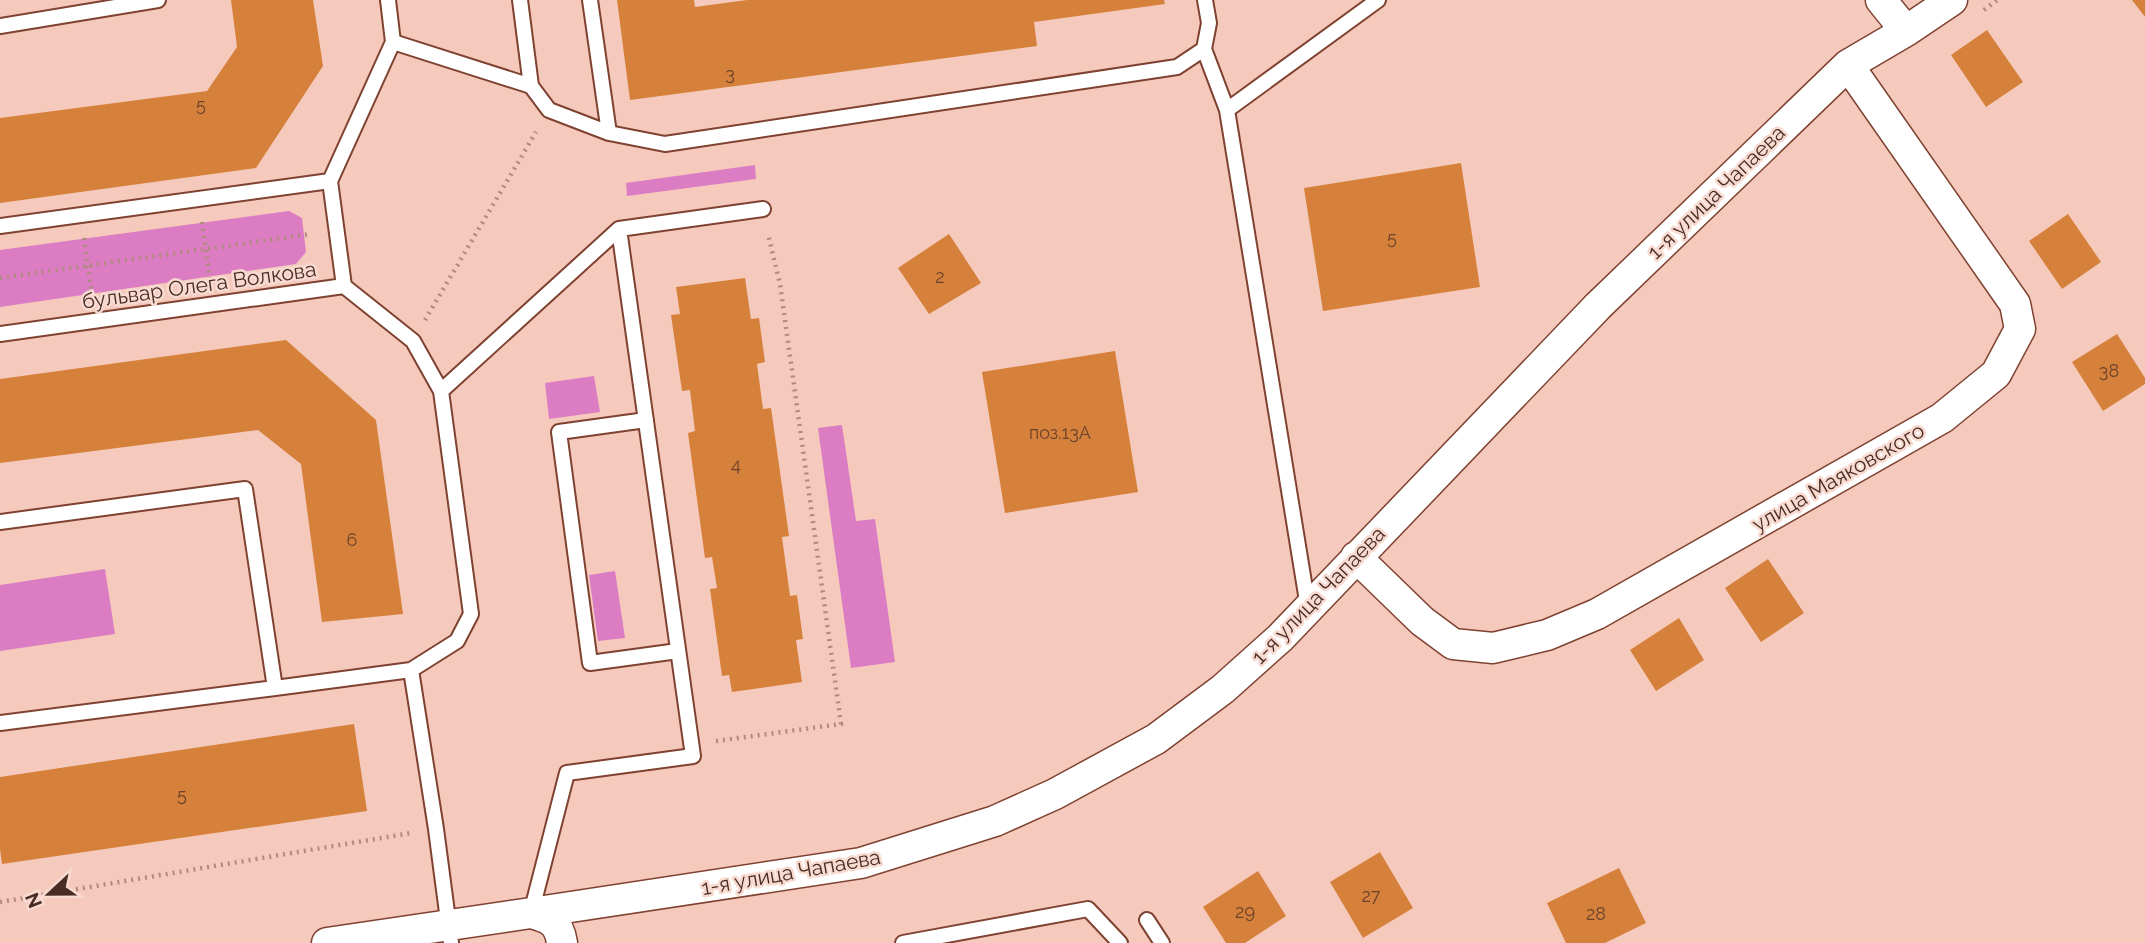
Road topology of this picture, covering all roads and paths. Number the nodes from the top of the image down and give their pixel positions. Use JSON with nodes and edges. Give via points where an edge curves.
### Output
{"nodes":[{"id":1,"x":158,"y":0,"type":"edge"},
{"id":2,"x":388,"y":0,"type":"edge"},
{"id":3,"x":520,"y":0,"type":"edge"},
{"id":4,"x":590,"y":0,"type":"edge"},
{"id":5,"x":1205,"y":0,"type":"edge"},
{"id":6,"x":1378,"y":0,"type":"edge"},
{"id":7,"x":1881,"y":0,"type":"edge"},
{"id":8,"x":1952,"y":0,"type":"edge"},
{"id":9,"x":0,"y":26,"type":"edge"},
{"id":10,"x":1906,"y":31,"type":"junction"},
{"id":11,"x":393,"y":42,"type":"junction"},
{"id":12,"x":1204,"y":49,"type":"junction"},
{"id":13,"x":1848,"y":65,"type":"junction"},
{"id":14,"x":531,"y":86,"type":"junction"},
{"id":15,"x":549,"y":110,"type":"junction"},
{"id":16,"x":1227,"y":110,"type":"junction"},
{"id":17,"x":609,"y":133,"type":"junction"},
{"id":18,"x":330,"y":181,"type":"junction"},
{"id":19,"x":763,"y":209,"type":"joint"},
{"id":20,"x":81,"y":215,"type":"junction"},
{"id":21,"x":0,"y":226,"type":"edge"},
{"id":22,"x":619,"y":229,"type":"junction"},
{"id":23,"x":336,"y":230,"type":"junction"},
{"id":24,"x":88,"y":265,"type":"junction"},
{"id":25,"x":0,"y":278,"type":"edge"},
{"id":26,"x":344,"y":286,"type":"junction"},
{"id":27,"x":95,"y":320,"type":"junction"},
{"id":28,"x":0,"y":334,"type":"edge"},
{"id":29,"x":413,"y":341,"type":"junction"},
{"id":30,"x":441,"y":391,"type":"junction"},
{"id":31,"x":646,"y":420,"type":"junction"},
{"id":32,"x":0,"y":522,"type":"edge"},
{"id":33,"x":1356,"y":557,"type":"junction"},
{"id":34,"x":1308,"y":607,"type":"junction"},
{"id":35,"x":678,"y":651,"type":"junction"},
{"id":36,"x":411,"y":670,"type":"junction"},
{"id":37,"x":275,"y":688,"type":"junction"},
{"id":38,"x":0,"y":723,"type":"edge"},
{"id":39,"x":691,"y":745,"type":"junction"},
{"id":40,"x":436,"y":829,"type":"junction"},
{"id":41,"x":0,"y":902,"type":"edge"},
{"id":42,"x":531,"y":913,"type":"junction"},
{"id":43,"x":1147,"y":920,"type":"dead end"},
{"id":44,"x":450,"y":934,"type":"edge"},
{"id":45,"x":327,"y":943,"type":"edge"},
{"id":46,"x":562,"y":943,"type":"edge"},
{"id":47,"x":903,"y":943,"type":"edge"},
{"id":48,"x":1120,"y":943,"type":"edge"},
{"id":49,"x":1162,"y":943,"type":"edge"}],
"edges":[{"from":1,"to":9,"type":"lane"},
{"from":2,"to":11,"type":"lane"},
{"from":3,"to":14,"type":"lane"},
{"from":4,"to":17,"type":"lane"},
{"from":5,"to":12,"type":"lane","via":[[1209,23]]},
{"from":6,"to":16,"type":"lane"},
{"from":7,"to":10,"type":"street"},
{"from":8,"to":10,"type":"street","name":"1-я улица Чапаева"},
{"from":10,"to":13,"type":"street","name":"1-я улица Чапаева"},
{"from":11,"to":14,"type":"lane"},
{"from":11,"to":18,"type":"lane"},
{"from":12,"to":16,"type":"lane"},
{"from":12,"to":17,"type":"lane","via":[[1177,67],[665,144]]},
{"from":13,"to":33,"type":"street","name":"1-я улица Чапаева","via":[[1598,306]]},
{"from":13,"to":33,"type":"street","name":"улица Маяковского","via":[[2015,304],[2020,329],[1996,374],[1942,418],[1597,614],[1547,635],[1493,648],[1453,644],[1422,621]]},
{"from":14,"to":15,"type":"lane"},
{"from":15,"to":17,"type":"lane"},
{"from":15,"to":29,"type":"path"},
{"from":16,"to":34,"type":"lane"},
{"from":18,"to":20,"type":"lane"},
{"from":18,"to":23,"type":"lane","name":"бульвар Олега Волкова"},
{"from":19,"to":22,"type":"lane"},
{"from":19,"to":39,"type":"path","via":[[780,284],[841,724]]},
{"from":20,"to":21,"type":"lane"},
{"from":20,"to":24,"type":"path"},
{"from":22,"to":30,"type":"lane"},
{"from":22,"to":31,"type":"lane"},
{"from":23,"to":24,"type":"path"},
{"from":23,"to":26,"type":"lane","name":"бульвар Олега Волкова"},
{"from":24,"to":25,"type":"path"},
{"from":24,"to":27,"type":"path"},
{"from":26,"to":27,"type":"lane","name":"бульвар Олега Волкова"},
{"from":26,"to":29,"type":"lane"},
{"from":27,"to":28,"type":"lane","name":"бульвар Олега Волкова"},
{"from":29,"to":30,"type":"lane"},
{"from":30,"to":36,"type":"lane","via":[[471,614],[457,641]]},
{"from":31,"to":35,"type":"lane"},
{"from":31,"to":35,"type":"lane","via":[[559,432],[590,663]]},
{"from":32,"to":37,"type":"lane","via":[[245,489]]},
{"from":33,"to":34,"type":"street","name":"1-я улица Чапаева"},
{"from":34,"to":42,"type":"street","name":"1-я улица Чапаева","via":[[1223,689],[1166,732],[1055,794],[995,821],[861,863]]},
{"from":35,"to":39,"type":"lane"},
{"from":36,"to":37,"type":"lane"},
{"from":36,"to":40,"type":"lane"},
{"from":37,"to":38,"type":"lane"},
{"from":39,"to":42,"type":"lane","via":[[693,756],[567,773]]},
{"from":40,"to":41,"type":"path"},
{"from":40,"to":44,"type":"lane"},
{"from":42,"to":44,"type":"street","name":"1-я улица Чапаева"},
{"from":42,"to":46,"type":"street","via":[[548,917],[560,931]]},
{"from":43,"to":49,"type":"lane"},
{"from":44,"to":45,"type":"street","name":"1-я улица Чапаева"},
{"from":47,"to":48,"type":"lane","via":[[1088,909]]}]}
